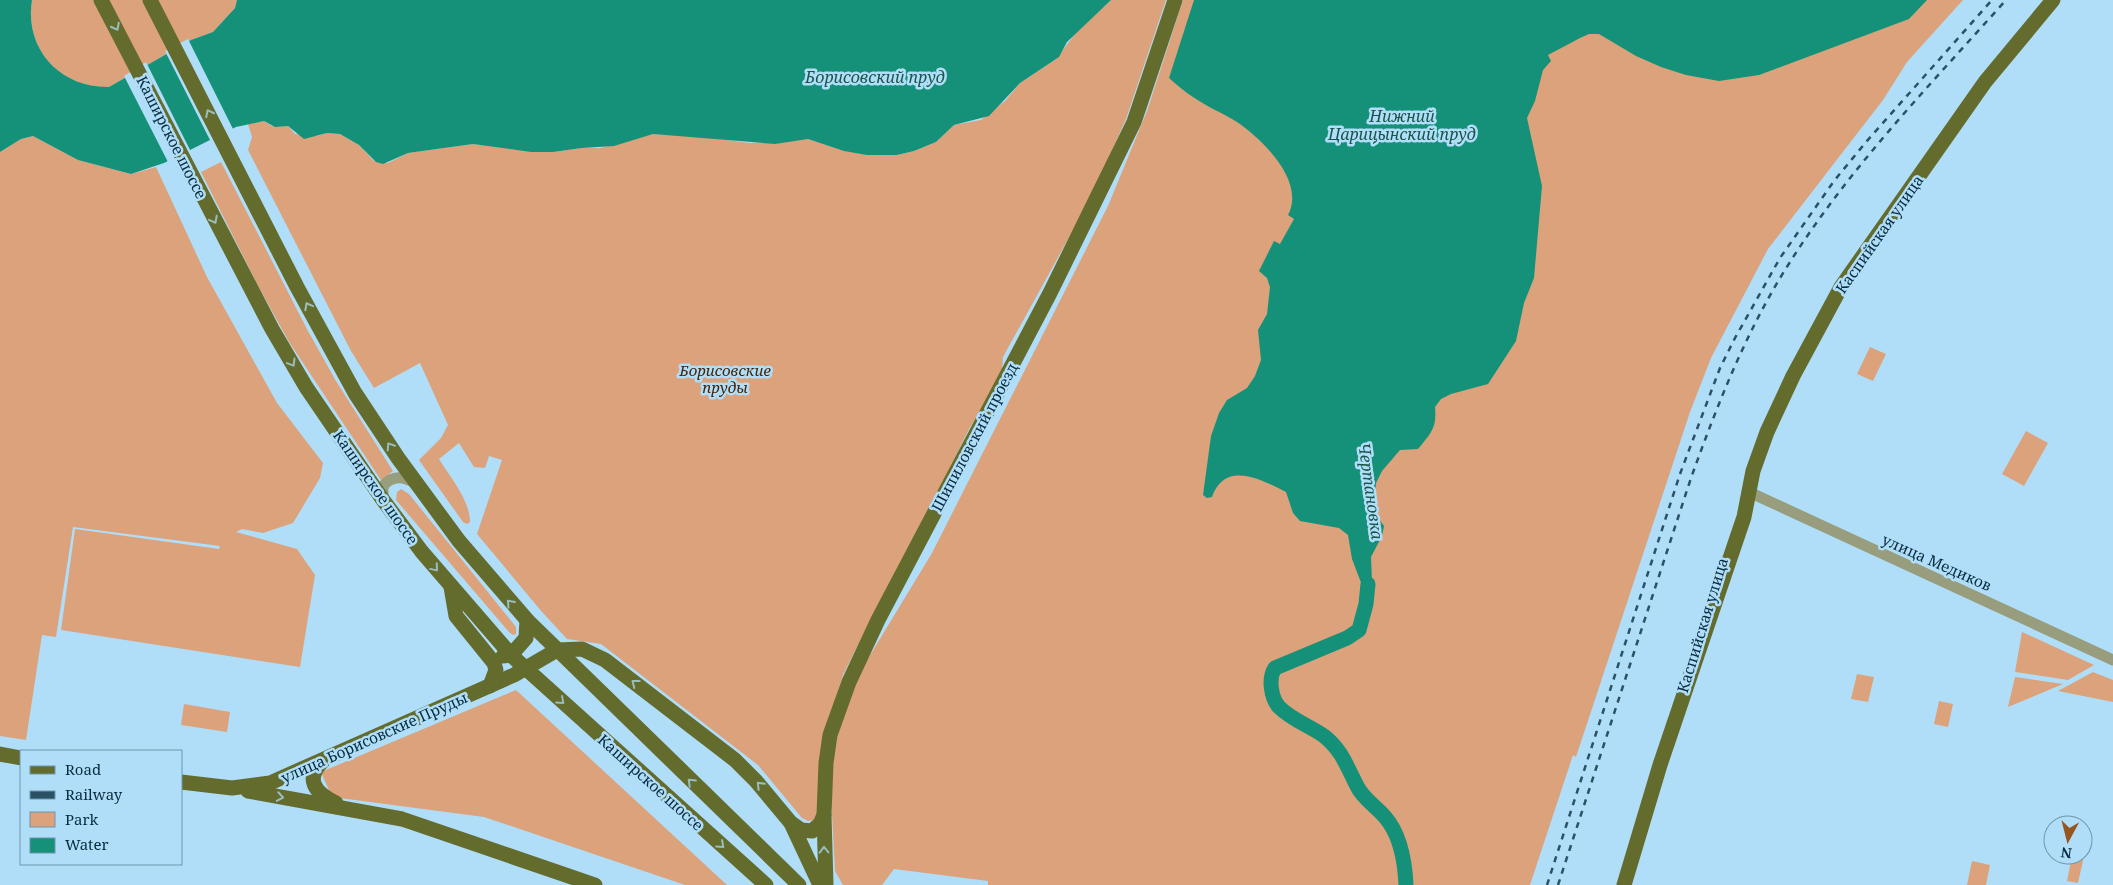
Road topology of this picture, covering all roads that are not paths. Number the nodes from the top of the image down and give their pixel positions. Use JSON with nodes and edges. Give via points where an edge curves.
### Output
{"nodes":[{"id":1,"x":101,"y":0,"type":"edge"},
{"id":2,"x":150,"y":0,"type":"edge"},
{"id":3,"x":1175,"y":0,"type":"edge"},
{"id":4,"x":2053,"y":0,"type":"edge"},
{"id":5,"x":416,"y":483,"type":"junction"},
{"id":6,"x":1749,"y":492,"type":"junction"},
{"id":7,"x":383,"y":500,"type":"junction"},
{"id":8,"x":450,"y":587,"type":"junction"},
{"id":9,"x":527,"y":620,"type":"junction"},
{"id":10,"x":557,"y":650,"type":"junction"},
{"id":11,"x":486,"y":653,"type":"junction"},
{"id":12,"x":511,"y":655,"type":"junction"},
{"id":13,"x":2113,"y":660,"type":"edge"},
{"id":14,"x":525,"y":668,"type":"junction"},
{"id":15,"x":490,"y":686,"type":"junction"},
{"id":16,"x":0,"y":754,"type":"edge"},
{"id":17,"x":20,"y":758,"type":"edge"},
{"id":18,"x":324,"y":760,"type":"junction"},
{"id":19,"x":182,"y":782,"type":"edge"},
{"id":20,"x":232,"y":788,"type":"junction"},
{"id":21,"x":348,"y":808,"type":"junction"},
{"id":22,"x":824,"y":815,"type":"junction"},
{"id":23,"x":791,"y":823,"type":"junction"},
{"id":24,"x":595,"y":885,"type":"edge"},
{"id":25,"x":766,"y":885,"type":"edge"},
{"id":26,"x":799,"y":885,"type":"edge"},
{"id":27,"x":820,"y":885,"type":"edge"},
{"id":28,"x":826,"y":885,"type":"edge"},
{"id":29,"x":1624,"y":885,"type":"edge"}],
"edges":[{"from":1,"to":7,"type":"main road","name":"Каширское шоссе","one_way":true,"via":[[272,329],[306,387]]},
{"from":5,"to":2,"type":"main road","name":"Каширское шоссе","one_way":true,"via":[[355,393]]},
{"from":3,"to":22,"type":"main road","name":"Шипиловский проезд","via":[[1130,131],[849,682],[830,735]]},
{"from":4,"to":6,"type":"main road","name":"Каспийская улица","via":[[1985,82],[1841,287],[1767,432]]},
{"from":5,"to":7,"type":"street","via":[[405,478],[393,478],[383,486]]},
{"from":9,"to":5,"type":"main road","name":"Каширское шоссе","one_way":true,"via":[[459,541]]},
{"from":6,"to":13,"type":"street","name":"улица Медиков"},
{"from":6,"to":29,"type":"main road","name":"Каспийская улица","via":[[1744,517],[1662,760]]},
{"from":7,"to":8,"type":"main road","name":"Каширское шоссе","one_way":true},
{"from":8,"to":11,"type":"main road","via":[[456,616]]},
{"from":8,"to":12,"type":"main road","name":"Каширское шоссе"},
{"from":9,"to":10,"type":"main road","name":"Каширское шоссе"},
{"from":9,"to":12,"type":"main road","via":[[526,638]]},
{"from":10,"to":14,"type":"main road","name":"улица Борисовские Пруды"},
{"from":23,"to":10,"type":"main road","one_way":true,"via":[[735,760],[605,660],[582,649]]},
{"from":26,"to":10,"type":"main road","name":"Каширское шоссе","one_way":true},
{"from":11,"to":12,"type":"main road"},
{"from":11,"to":15,"type":"main road","via":[[496,670]]},
{"from":12,"to":14,"type":"main road","name":"Каширское шоссе"},
{"from":14,"to":15,"type":"main road","name":"улица Борисовские Пруды"},
{"from":14,"to":25,"type":"main road","name":"Каширское шоссе","one_way":true},
{"from":15,"to":18,"type":"main road","name":"улица Борисовские Пруды"},
{"from":16,"to":17,"type":"main road"},
{"from":18,"to":20,"type":"main road","name":"улица Борисовские Пруды","via":[[260,786]]},
{"from":18,"to":21,"type":"main road","via":[[315,769],[315,789]]},
{"from":19,"to":20,"type":"main road","name":"улица Борисовские Пруды"},
{"from":20,"to":21,"type":"main road","one_way":true},
{"from":21,"to":24,"type":"main road","via":[[428,827]]},
{"from":22,"to":23,"type":"main road","via":[[812,831],[801,830]]},
{"from":28,"to":22,"type":"main road","name":"Шипиловский проезд","one_way":true},
{"from":23,"to":27,"type":"main road"}]}
